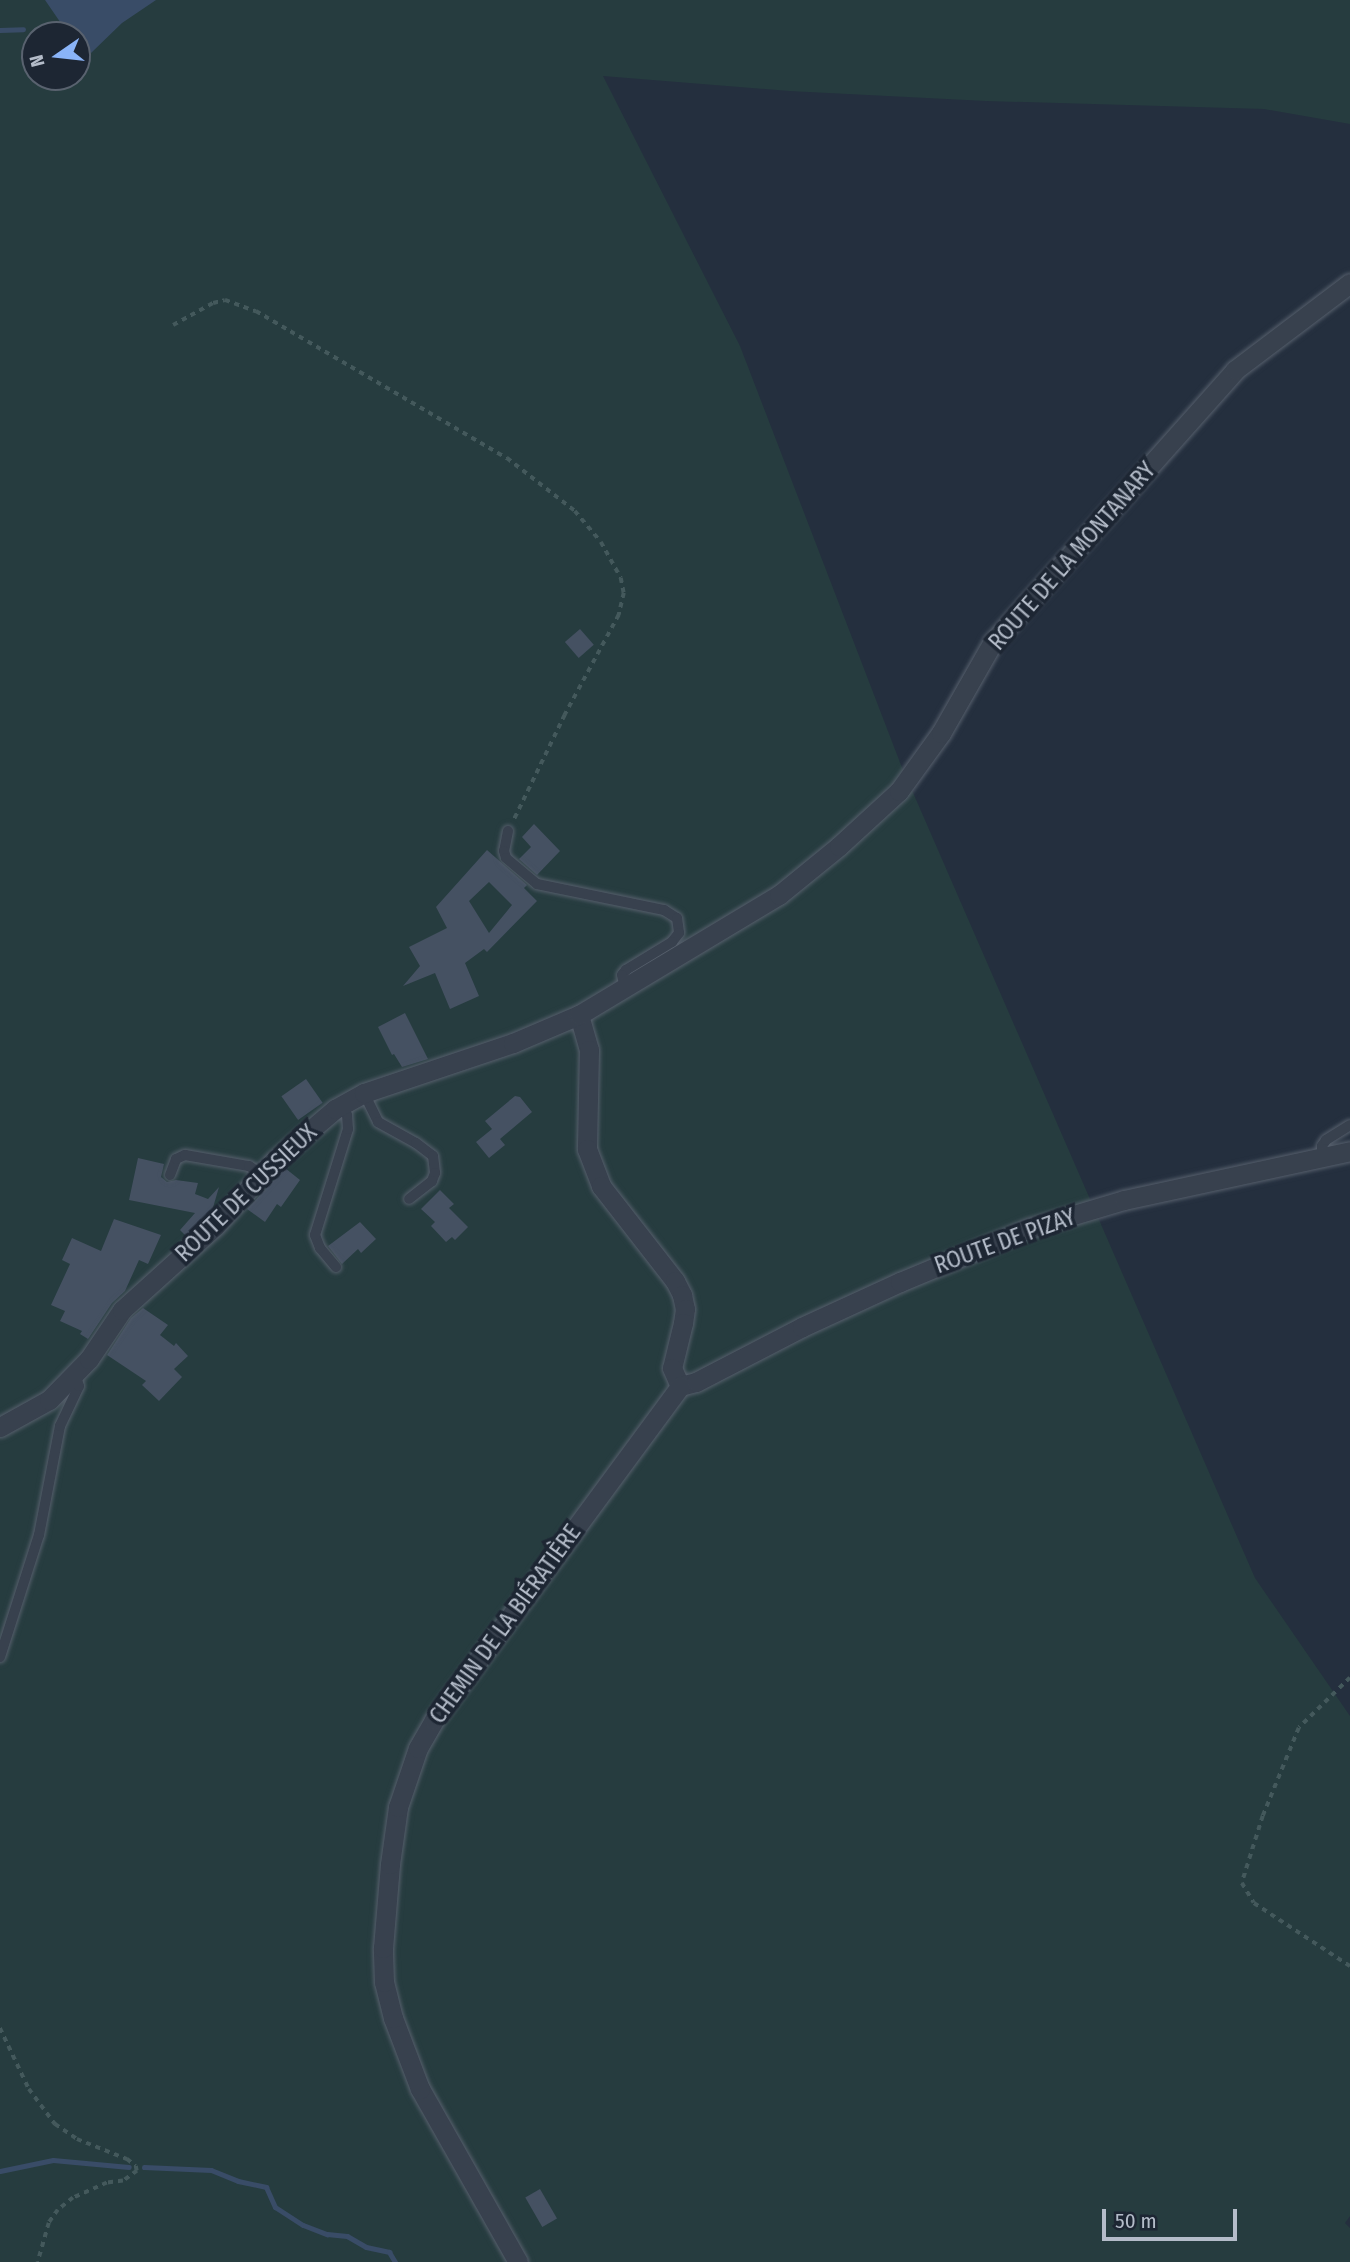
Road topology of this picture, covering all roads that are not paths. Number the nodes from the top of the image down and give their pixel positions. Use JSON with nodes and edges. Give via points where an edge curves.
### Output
{"nodes":[{"id":1,"x":1350,"y":283,"type":"edge"},
{"id":2,"x":509,"y":831,"type":"road end"},
{"id":3,"x":625,"y":988,"type":"junction"},
{"id":4,"x":579,"y":1015,"type":"junction"},
{"id":5,"x":364,"y":1093,"type":"junction"},
{"id":6,"x":342,"y":1105,"type":"junction"},
{"id":7,"x":1350,"y":1125,"type":"edge"},
{"id":8,"x":1350,"y":1151,"type":"edge"},
{"id":9,"x":1322,"y":1158,"type":"junction"},
{"id":10,"x":261,"y":1174,"type":"junction"},
{"id":11,"x":170,"y":1175,"type":"dead end"},
{"id":12,"x":409,"y":1199,"type":"dead end"},
{"id":13,"x":337,"y":1268,"type":"dead end"},
{"id":14,"x":75,"y":1374,"type":"junction"},
{"id":15,"x":680,"y":1386,"type":"junction"},
{"id":16,"x":0,"y":1427,"type":"edge"},
{"id":17,"x":0,"y":1657,"type":"edge"},
{"id":18,"x":518,"y":2262,"type":"edge"}],
"edges":[{"from":1,"to":3,"type":"street","name":"ROUTE DE LA MONTANARY","via":[[1235,370],[993,642],[941,733],[899,791],[779,895]]},
{"from":2,"to":3,"type":"lane","via":[[506,858],[537,884],[664,910],[677,918],[679,933],[626,970],[622,975]]},
{"from":3,"to":4,"type":"street","name":"ROUTE DE LA MONTANARY"},
{"from":4,"to":5,"type":"street","name":"ROUTE DE CUSSIEUX","via":[[513,1043]]},
{"from":4,"to":15,"type":"street","via":[[589,1049],[587,1149],[601,1185],[682,1295],[683,1324],[672,1368]]},
{"from":5,"to":6,"type":"street","name":"ROUTE DE CUSSIEUX"},
{"from":5,"to":12,"type":"lane","via":[[378,1122],[433,1156],[432,1181]]},
{"from":6,"to":10,"type":"street","name":"ROUTE DE CUSSIEUX"},
{"from":6,"to":13,"type":"lane","via":[[348,1129],[315,1236]]},
{"from":7,"to":9,"type":"lane","via":[[1326,1140]]},
{"from":8,"to":9,"type":"street","name":"ROUTE DE PIZAY"},
{"from":9,"to":15,"type":"street","name":"ROUTE DE PIZAY","via":[[1124,1200],[1030,1228],[900,1282]]},
{"from":10,"to":11,"type":"lane","via":[[249,1166],[185,1155],[176,1159]]},
{"from":10,"to":14,"type":"street","name":"ROUTE DE CUSSIEUX","via":[[215,1226],[122,1310]]},
{"from":14,"to":16,"type":"street","name":"ROUTE DE CUSSIEUX","via":[[49,1400]]},
{"from":14,"to":17,"type":"lane","via":[[79,1386],[60,1426],[39,1535]]},
{"from":15,"to":18,"type":"street","name":"CHEMIN DE LA BIÉRATIÈRE","via":[[434,1720],[418,1748],[398,1807],[383,1948],[384,1982],[393,2018],[420,2089]]}]}
